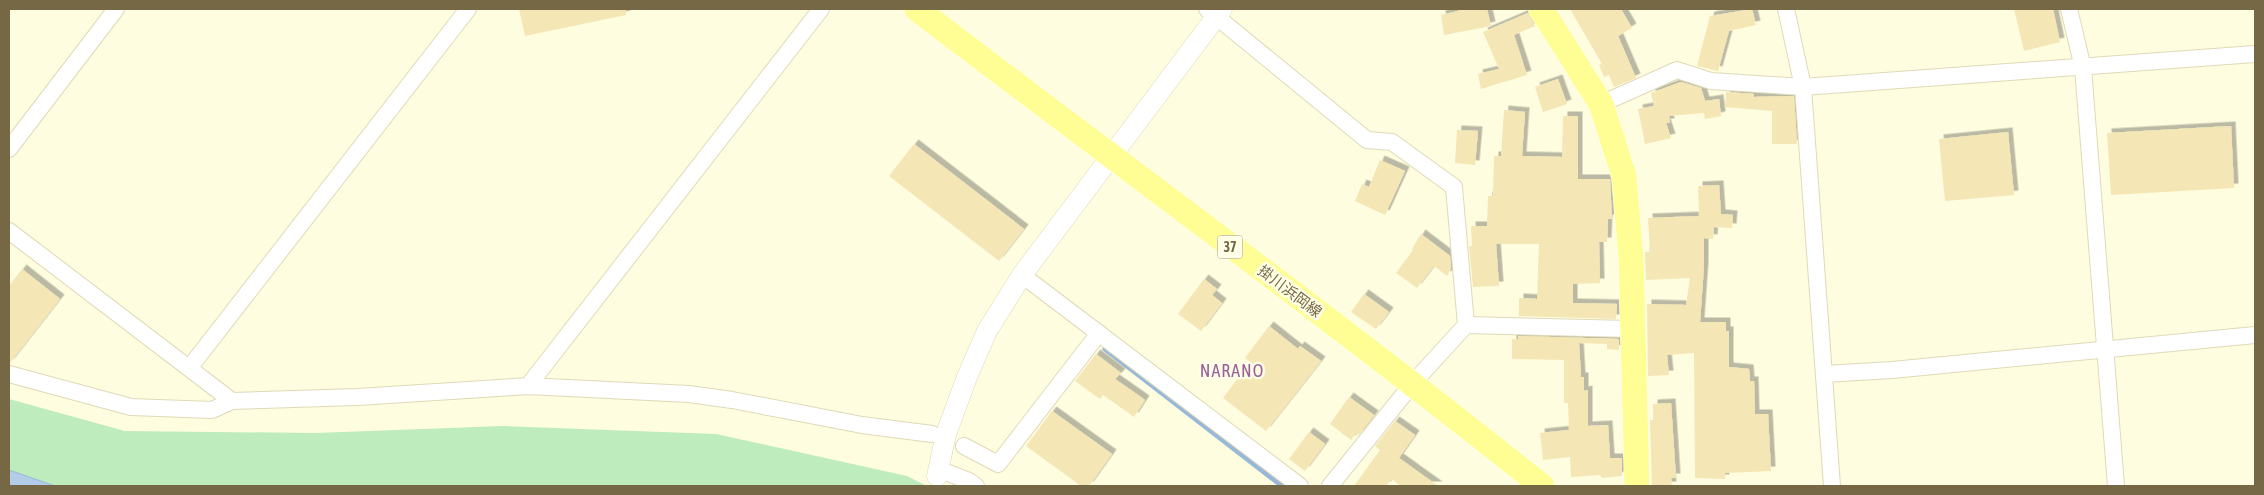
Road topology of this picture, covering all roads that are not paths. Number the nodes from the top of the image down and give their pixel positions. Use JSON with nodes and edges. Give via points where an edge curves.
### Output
{"nodes":[{"id":1,"x":116,"y":9,"type":"edge"},
{"id":2,"x":468,"y":9,"type":"edge"},
{"id":3,"x":821,"y":9,"type":"edge"},
{"id":4,"x":917,"y":9,"type":"edge"},
{"id":5,"x":1541,"y":9,"type":"edge"},
{"id":6,"x":1786,"y":9,"type":"edge"},
{"id":7,"x":2069,"y":9,"type":"edge"},
{"id":8,"x":1215,"y":11,"type":"edge"},
{"id":9,"x":2255,"y":54,"type":"edge"},
{"id":10,"x":2083,"y":68,"type":"junction"},
{"id":11,"x":1802,"y":87,"type":"junction"},
{"id":12,"x":1600,"y":104,"type":"junction"},
{"id":13,"x":9,"y":149,"type":"edge"},
{"id":14,"x":1110,"y":157,"type":"junction"},
{"id":15,"x":9,"y":231,"type":"edge"},
{"id":16,"x":1022,"y":275,"type":"junction"},
{"id":17,"x":1466,"y":325,"type":"junction"},
{"id":18,"x":1631,"y":329,"type":"junction"},
{"id":19,"x":1099,"y":333,"type":"junction"},
{"id":20,"x":2255,"y":335,"type":"edge"},
{"id":21,"x":2105,"y":349,"type":"junction"},
{"id":22,"x":190,"y":367,"type":"junction"},
{"id":23,"x":9,"y":374,"type":"edge"},
{"id":24,"x":1824,"y":374,"type":"junction"},
{"id":25,"x":1413,"y":383,"type":"junction"},
{"id":26,"x":528,"y":386,"type":"junction"},
{"id":27,"x":232,"y":401,"type":"junction"},
{"id":28,"x":932,"y":434,"type":"dead end"},
{"id":29,"x":964,"y":446,"type":"dead end"},
{"id":30,"x":936,"y":477,"type":"edge"},
{"id":31,"x":976,"y":486,"type":"edge"},
{"id":32,"x":1300,"y":486,"type":"edge"},
{"id":33,"x":1330,"y":486,"type":"edge"},
{"id":34,"x":1542,"y":486,"type":"edge"},
{"id":35,"x":1637,"y":486,"type":"edge"},
{"id":36,"x":1832,"y":486,"type":"edge"},
{"id":37,"x":2116,"y":486,"type":"edge"}],
"edges":[{"from":1,"to":13,"type":"street"},
{"from":2,"to":22,"type":"street"},
{"from":3,"to":26,"type":"street"},
{"from":4,"to":14,"type":"main road","name":"掛川浜岡線","number":"37"},
{"from":5,"to":12,"type":"main road"},
{"from":6,"to":11,"type":"street"},
{"from":7,"to":10,"type":"street"},
{"from":8,"to":14,"type":"street"},
{"from":8,"to":17,"type":"street","via":[[1367,140],[1392,142],[1454,188]]},
{"from":9,"to":10,"type":"street"},
{"from":10,"to":11,"type":"street"},
{"from":10,"to":21,"type":"street"},
{"from":11,"to":12,"type":"street","via":[[1711,81],[1677,70]]},
{"from":11,"to":24,"type":"street"},
{"from":12,"to":18,"type":"main road","via":[[1624,176],[1631,258]]},
{"from":14,"to":16,"type":"street"},
{"from":14,"to":25,"type":"main road","name":"掛川浜岡線","number":"37"},
{"from":15,"to":22,"type":"street"},
{"from":16,"to":19,"type":"street"},
{"from":16,"to":30,"type":"street","via":[[988,331],[967,376],[946,434]]},
{"from":17,"to":18,"type":"street"},
{"from":17,"to":25,"type":"street"},
{"from":18,"to":35,"type":"main road"},
{"from":19,"to":29,"type":"street","via":[[998,464]]},
{"from":19,"to":32,"type":"street"},
{"from":20,"to":21,"type":"street"},
{"from":21,"to":24,"type":"street"},
{"from":21,"to":37,"type":"street"},
{"from":22,"to":27,"type":"street"},
{"from":23,"to":27,"type":"street","via":[[132,407],[212,410]]},
{"from":24,"to":36,"type":"street"},
{"from":25,"to":33,"type":"street"},
{"from":25,"to":34,"type":"main road","name":"掛川浜岡線","number":"37"},
{"from":26,"to":27,"type":"street"},
{"from":26,"to":28,"type":"street","via":[[690,394],[862,425]]},
{"from":30,"to":31,"type":"street","via":[[969,481]]}]}
